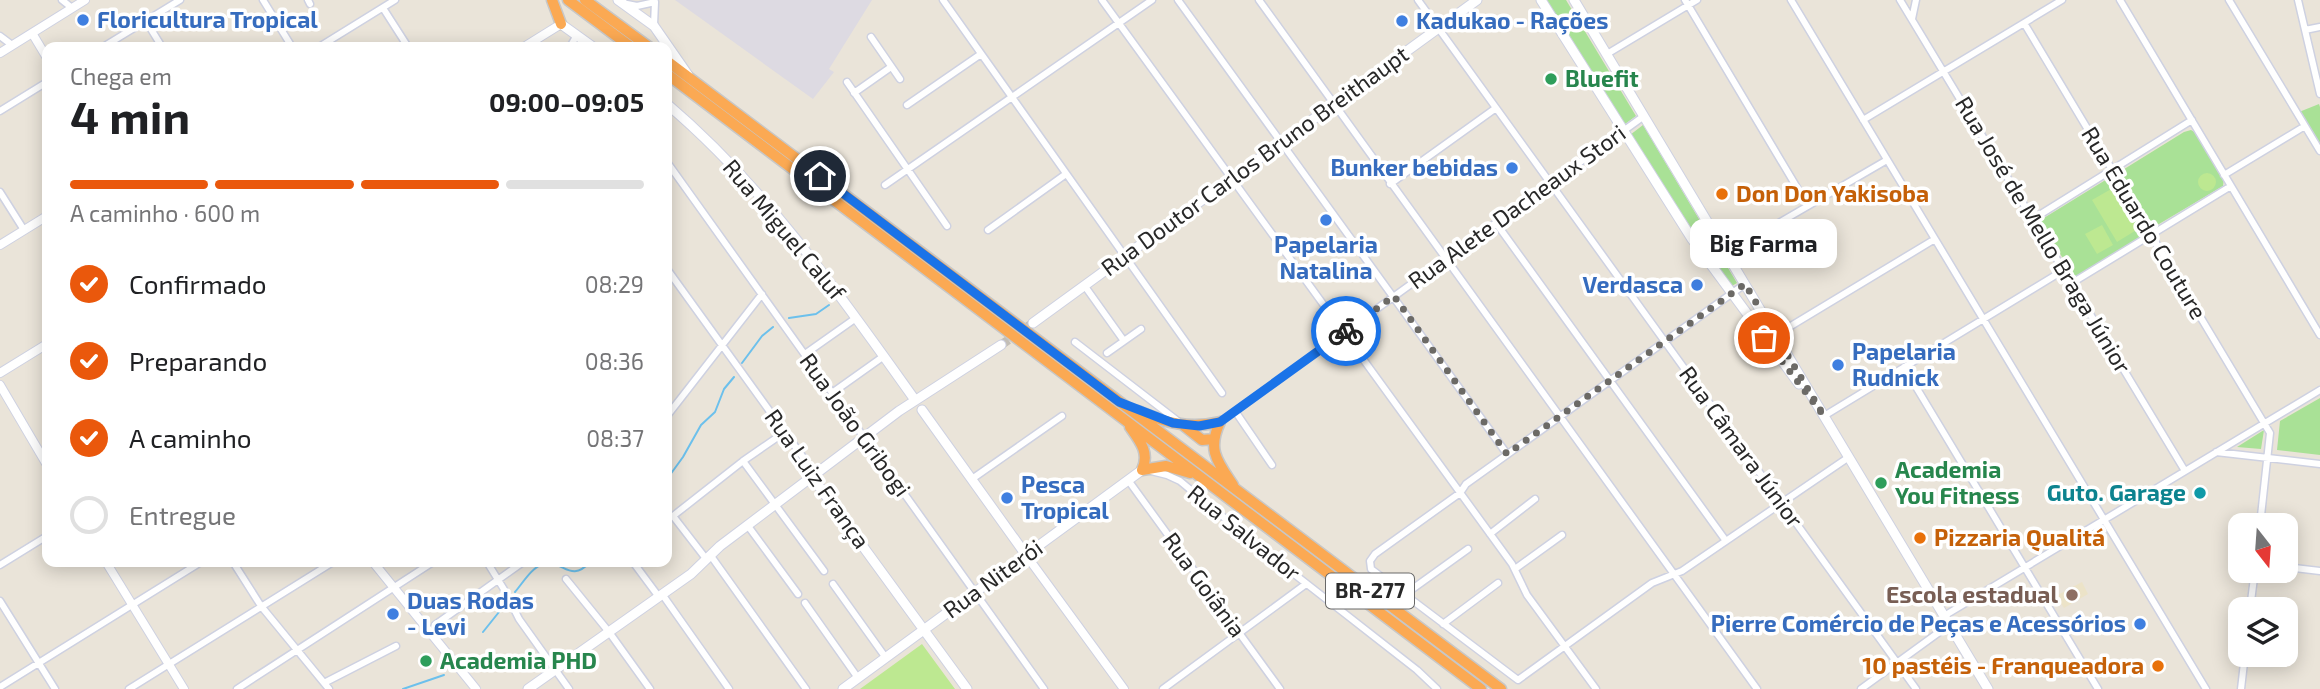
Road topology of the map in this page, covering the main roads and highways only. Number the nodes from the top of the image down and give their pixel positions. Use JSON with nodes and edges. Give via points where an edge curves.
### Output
{"nodes":[{"id":1,"x":568,"y":0,"type":"edge"},
{"id":2,"x":585,"y":0,"type":"edge"},
{"id":3,"x":1477,"y":0,"type":"edge"},
{"id":4,"x":1541,"y":0,"type":"edge"},
{"id":5,"x":1574,"y":0,"type":"edge"},
{"id":6,"x":621,"y":2,"type":"edge"},
{"id":7,"x":554,"y":5,"type":"edge"},
{"id":8,"x":561,"y":24,"type":"joint"},
{"id":9,"x":586,"y":42,"type":"edge"},
{"id":10,"x":624,"y":42,"type":"edge"},
{"id":11,"x":642,"y":42,"type":"edge"},
{"id":12,"x":664,"y":42,"type":"edge"},
{"id":13,"x":672,"y":56,"type":"edge"},
{"id":14,"x":672,"y":66,"type":"edge"},
{"id":15,"x":672,"y":76,"type":"edge"},
{"id":16,"x":690,"y":85,"type":"junction"},
{"id":17,"x":672,"y":86,"type":"edge"},
{"id":18,"x":672,"y":109,"type":"edge"},
{"id":19,"x":1033,"y":323,"type":"tunnel mouth"},
{"id":20,"x":1001,"y":345,"type":"tunnel mouth"},
{"id":21,"x":934,"y":389,"type":"junction"},
{"id":22,"x":915,"y":400,"type":"junction"},
{"id":23,"x":1119,"y":402,"type":"junction"},
{"id":24,"x":922,"y":410,"type":"junction"},
{"id":25,"x":1824,"y":416,"type":"junction"},
{"id":26,"x":1125,"y":419,"type":"junction"},
{"id":27,"x":889,"y":421,"type":"junction"},
{"id":28,"x":1183,"y":425,"type":"junction"},
{"id":29,"x":1199,"y":426,"type":"junction"},
{"id":30,"x":1214,"y":439,"type":"junction"},
{"id":31,"x":1142,"y":470,"type":"junction"},
{"id":32,"x":1201,"y":477,"type":"junction"},
{"id":33,"x":813,"y":478,"type":"junction"},
{"id":34,"x":1239,"y":493,"type":"junction"},
{"id":35,"x":1026,"y":555,"type":"junction"},
{"id":36,"x":924,"y":630,"type":"junction"},
{"id":37,"x":528,"y":689,"type":"edge"},
{"id":38,"x":843,"y":689,"type":"edge"},
{"id":39,"x":967,"y":689,"type":"edge"},
{"id":40,"x":1481,"y":689,"type":"edge"},
{"id":41,"x":1501,"y":689,"type":"edge"},
{"id":42,"x":1988,"y":689,"type":"edge"}],
"edges":[{"from":1,"to":10,"type":"highway"},
{"from":2,"to":11,"type":"highway"},
{"from":3,"to":19,"type":"main road","name":"Rua Doutor Carlos Bruno Breithaupt"},
{"from":4,"to":25,"type":"main road","via":[[1692,239]]},
{"from":5,"to":25,"type":"main road"},
{"from":6,"to":12,"type":"main road","via":[[654,26]]},
{"from":7,"to":8,"type":"highway"},
{"from":8,"to":9,"type":"main road"},
{"from":13,"to":16,"type":"main road"},
{"from":14,"to":16,"type":"highway","number":"BR-277"},
{"from":15,"to":16,"type":"highway","number":"BR-277"},
{"from":16,"to":17,"type":"highway"},
{"from":16,"to":23,"type":"highway","number":"BR-277"},
{"from":16,"to":26,"type":"highway","number":"BR-277"},
{"from":18,"to":22,"type":"main road","name":"Rua Miguel Caluf","via":[[748,181]]},
{"from":20,"to":21,"type":"main road"},
{"from":21,"to":22,"type":"main road"},
{"from":21,"to":24,"type":"main road"},
{"from":22,"to":27,"type":"main road"},
{"from":23,"to":28,"type":"highway"},
{"from":23,"to":34,"type":"highway","number":"BR-277"},
{"from":24,"to":27,"type":"main road"},
{"from":24,"to":35,"type":"main road"},
{"from":25,"to":42,"type":"main road"},
{"from":26,"to":31,"type":"highway","via":[[1144,450]]},
{"from":26,"to":32,"type":"highway","number":"BR-277"},
{"from":27,"to":33,"type":"main road"},
{"from":28,"to":29,"type":"highway"},
{"from":28,"to":30,"type":"highway","via":[[1202,440]]},
{"from":29,"to":30,"type":"highway"},
{"from":29,"to":30,"type":"highway","via":[[1220,422]]},
{"from":30,"to":34,"type":"highway","via":[[1217,460]]},
{"from":31,"to":32,"type":"highway","via":[[1166,466]]},
{"from":31,"to":35,"type":"main road","name":"Rua Niterói"},
{"from":32,"to":40,"type":"highway","number":"BR-277"},
{"from":33,"to":36,"type":"main road","name":"Rua Luiz França"},
{"from":33,"to":37,"type":"main road","via":[[660,596]]},
{"from":34,"to":41,"type":"highway","number":"BR-277"},
{"from":35,"to":36,"type":"main road","name":"Rua Niterói"},
{"from":36,"to":38,"type":"main road","name":"Rua Niterói"},
{"from":36,"to":39,"type":"main road","name":"Rua Luiz França"}]}
